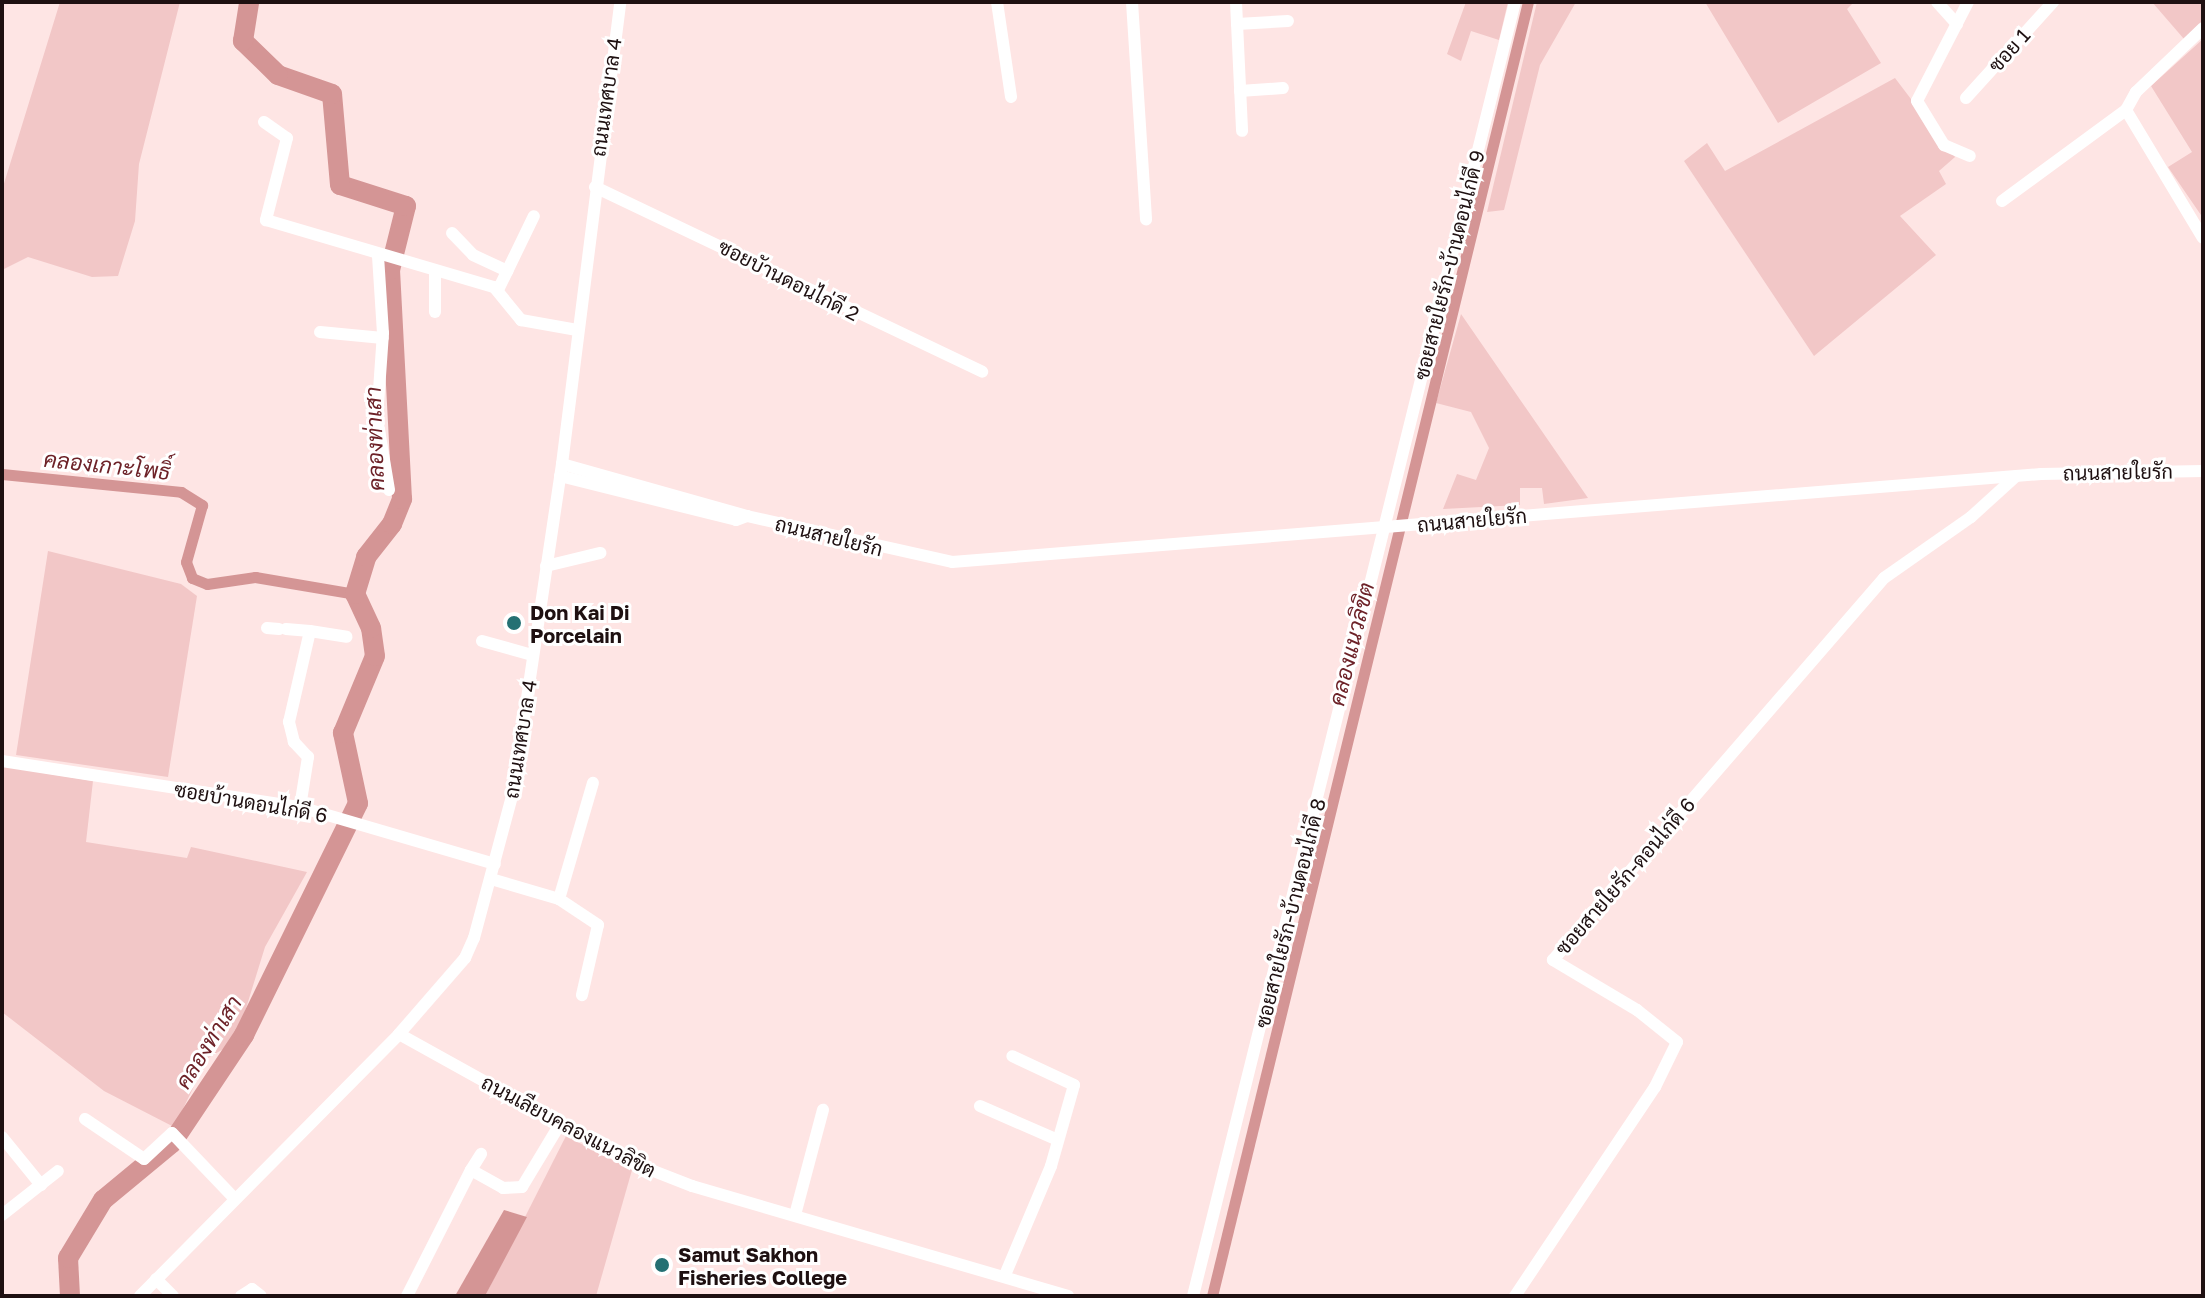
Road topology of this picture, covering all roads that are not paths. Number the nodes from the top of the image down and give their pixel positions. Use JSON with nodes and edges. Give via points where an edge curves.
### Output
{"nodes":[{"id":1,"x":620,"y":2,"type":"edge"},
{"id":2,"x":997,"y":2,"type":"edge"},
{"id":3,"x":1132,"y":2,"type":"edge"},
{"id":4,"x":1236,"y":2,"type":"edge"},
{"id":5,"x":1515,"y":2,"type":"edge"},
{"id":6,"x":1937,"y":2,"type":"edge"},
{"id":7,"x":1968,"y":2,"type":"edge"},
{"id":8,"x":2053,"y":2,"type":"edge"},
{"id":9,"x":1288,"y":21,"type":"dead end"},
{"id":10,"x":1237,"y":24,"type":"junction"},
{"id":11,"x":1957,"y":24,"type":"junction"},
{"id":12,"x":2203,"y":28,"type":"edge"},
{"id":13,"x":1283,"y":88,"type":"dead end"},
{"id":14,"x":1240,"y":91,"type":"junction"},
{"id":15,"x":1011,"y":97,"type":"dead end"},
{"id":16,"x":1966,"y":98,"type":"dead end"},
{"id":17,"x":2126,"y":110,"type":"junction"},
{"id":18,"x":264,"y":122,"type":"dead end"},
{"id":19,"x":1242,"y":131,"type":"dead end"},
{"id":20,"x":1970,"y":156,"type":"dead end"},
{"id":21,"x":595,"y":187,"type":"junction"},
{"id":22,"x":2002,"y":201,"type":"dead end"},
{"id":23,"x":534,"y":216,"type":"dead end"},
{"id":24,"x":1146,"y":220,"type":"dead end"},
{"id":25,"x":452,"y":233,"type":"dead end"},
{"id":26,"x":2203,"y":238,"type":"edge"},
{"id":27,"x":385,"y":258,"type":"junction"},
{"id":28,"x":508,"y":271,"type":"junction"},
{"id":29,"x":435,"y":273,"type":"junction"},
{"id":30,"x":498,"y":290,"type":"junction"},
{"id":31,"x":435,"y":312,"type":"dead end"},
{"id":32,"x":577,"y":330,"type":"junction"},
{"id":33,"x":320,"y":332,"type":"dead end"},
{"id":34,"x":383,"y":338,"type":"junction"},
{"id":35,"x":982,"y":372,"type":"dead end"},
{"id":36,"x":565,"y":436,"type":"junction"},
{"id":37,"x":561,"y":470,"type":"junction"},
{"id":38,"x":2203,"y":471,"type":"edge"},
{"id":39,"x":2016,"y":476,"type":"junction"},
{"id":40,"x":590,"y":477,"type":"junction"},
{"id":41,"x":389,"y":490,"type":"dead end"},
{"id":42,"x":555,"y":506,"type":"junction"},
{"id":43,"x":1386,"y":527,"type":"junction"},
{"id":44,"x":600,"y":553,"type":"dead end"},
{"id":45,"x":546,"y":566,"type":"junction"},
{"id":46,"x":278,"y":629,"type":"dead end"},
{"id":47,"x":310,"y":631,"type":"junction"},
{"id":48,"x":347,"y":637,"type":"dead end"},
{"id":49,"x":482,"y":641,"type":"dead end"},
{"id":50,"x":532,"y":655,"type":"junction"},
{"id":51,"x":2,"y":761,"type":"edge"},
{"id":52,"x":593,"y":783,"type":"dead end"},
{"id":53,"x":300,"y":807,"type":"junction"},
{"id":54,"x":495,"y":864,"type":"junction"},
{"id":55,"x":491,"y":879,"type":"junction"},
{"id":56,"x":559,"y":899,"type":"junction"},
{"id":57,"x":582,"y":995,"type":"dead end"},
{"id":58,"x":399,"y":1034,"type":"junction"},
{"id":59,"x":1012,"y":1056,"type":"dead end"},
{"id":60,"x":980,"y":1106,"type":"dead end"},
{"id":61,"x":823,"y":1110,"type":"dead end"},
{"id":62,"x":85,"y":1119,"type":"dead end"},
{"id":63,"x":560,"y":1124,"type":"junction"},
{"id":64,"x":2,"y":1137,"type":"edge"},
{"id":65,"x":1058,"y":1140,"type":"junction"},
{"id":66,"x":481,"y":1154,"type":"dead end"},
{"id":67,"x":471,"y":1170,"type":"junction"},
{"id":68,"x":58,"y":1171,"type":"dead end"},
{"id":69,"x":41,"y":1185,"type":"junction"},
{"id":70,"x":235,"y":1199,"type":"junction"},
{"id":71,"x":2,"y":1215,"type":"edge"},
{"id":72,"x":795,"y":1215,"type":"junction"},
{"id":73,"x":1005,"y":1275,"type":"junction"},
{"id":74,"x":156,"y":1279,"type":"junction"},
{"id":75,"x":140,"y":1296,"type":"edge"},
{"id":76,"x":173,"y":1296,"type":"edge"},
{"id":77,"x":241,"y":1296,"type":"edge"},
{"id":78,"x":261,"y":1296,"type":"edge"},
{"id":79,"x":407,"y":1296,"type":"edge"},
{"id":80,"x":1068,"y":1296,"type":"edge"},
{"id":81,"x":1193,"y":1296,"type":"edge"},
{"id":82,"x":1515,"y":1296,"type":"edge"}],
"edges":[{"from":1,"to":21,"type":"street","name":"ถนนเทศบาล 4"},
{"from":2,"to":15,"type":"street"},
{"from":3,"to":24,"type":"street"},
{"from":4,"to":10,"type":"street"},
{"from":5,"to":43,"type":"street","name":"ซอยสายใยรัก-บ้านดอนไก่ดี 9"},
{"from":6,"to":11,"type":"street"},
{"from":7,"to":11,"type":"street"},
{"from":8,"to":16,"type":"street","name":"ซอย 1"},
{"from":9,"to":10,"type":"street"},
{"from":10,"to":14,"type":"street"},
{"from":11,"to":20,"type":"street","via":[[1917,101],[1944,145]]},
{"from":12,"to":17,"type":"street","via":[[2136,92]]},
{"from":13,"to":14,"type":"street"},
{"from":14,"to":19,"type":"street"},
{"from":17,"to":22,"type":"street"},
{"from":17,"to":26,"type":"street"},
{"from":18,"to":27,"type":"street","via":[[287,138],[266,220]]},
{"from":21,"to":32,"type":"street","name":"ถนนเทศบาล 4"},
{"from":21,"to":35,"type":"street","name":"ซอยบัานดอนไก่ดี 2"},
{"from":23,"to":28,"type":"street"},
{"from":25,"to":28,"type":"street","via":[[473,255]]},
{"from":27,"to":29,"type":"street"},
{"from":27,"to":34,"type":"street"},
{"from":28,"to":30,"type":"street"},
{"from":29,"to":30,"type":"street"},
{"from":29,"to":31,"type":"street"},
{"from":30,"to":32,"type":"street","via":[[521,320]]},
{"from":32,"to":36,"type":"street","name":"ถนนเทศบาล 4"},
{"from":33,"to":34,"type":"street"},
{"from":34,"to":41,"type":"street","via":[[377,418]]},
{"from":36,"to":37,"type":"street","name":"ถนนเทศบาล 4"},
{"from":36,"to":40,"type":"street"},
{"from":37,"to":40,"type":"street","name":"ถนนสายใยรัก"},
{"from":37,"to":42,"type":"street","name":"ถนนเทศบาล 4"},
{"from":38,"to":39,"type":"street","name":"ถนนสายใยรัก"},
{"from":39,"to":43,"type":"street","name":"ถนนสายใยรัก"},
{"from":39,"to":82,"type":"street","name":"ซอยสายใยรัก-ดอนไก่ดี 6","via":[[1971,517],[1884,578],[1553,960],[1637,1010],[1677,1042],[1655,1087]]},
{"from":40,"to":42,"type":"street"},
{"from":40,"to":43,"type":"street","name":"ถนนสายใยรัก","via":[[952,562]]},
{"from":42,"to":45,"type":"street","name":"ถนนเทศบาล 4"},
{"from":43,"to":81,"type":"street","name":"ซอยสายใยรัก-บ้านดอนไก่ดี 8"},
{"from":44,"to":45,"type":"street"},
{"from":45,"to":50,"type":"street","name":"ถนนเทศบาล 4"},
{"from":46,"to":47,"type":"street"},
{"from":47,"to":48,"type":"street"},
{"from":47,"to":53,"type":"street","via":[[289,722],[294,742],[308,757]]},
{"from":49,"to":50,"type":"street"},
{"from":50,"to":54,"type":"street","name":"ถนนเทศบาล 4","via":[[513,792]]},
{"from":51,"to":53,"type":"street","name":"ซอยบ้านดอนไก่ดี 6"},
{"from":52,"to":56,"type":"street"},
{"from":53,"to":54,"type":"street","name":"ซอยบ้านดอนไก่ดี 6"},
{"from":54,"to":55,"type":"street","name":"ถนนเทศบาล 4"},
{"from":55,"to":56,"type":"street"},
{"from":55,"to":58,"type":"street","name":"ถนนเทศบาล 4","via":[[465,958]]},
{"from":56,"to":57,"type":"street","via":[[598,925]]},
{"from":58,"to":63,"type":"street","name":"ถนนเลียบคลองแนวลิขิต"},
{"from":58,"to":70,"type":"street","name":"ถนนเทศบาล 4"},
{"from":59,"to":65,"type":"street","via":[[1074,1085]]},
{"from":60,"to":65,"type":"street"},
{"from":61,"to":72,"type":"street"},
{"from":62,"to":70,"type":"street","via":[[144,1159],[173,1134]]},
{"from":63,"to":67,"type":"street","via":[[522,1187],[503,1188]]},
{"from":63,"to":72,"type":"street","name":"ถนนเลียบคลองแนวลิขิต","via":[[652,1171]]},
{"from":64,"to":69,"type":"street"},
{"from":65,"to":73,"type":"street"},
{"from":66,"to":67,"type":"street"},
{"from":67,"to":79,"type":"street"},
{"from":68,"to":69,"type":"street"},
{"from":69,"to":71,"type":"street"},
{"from":70,"to":74,"type":"street","name":"ถนนเทศบาล 4"},
{"from":72,"to":73,"type":"street","name":"ถนนเลียบคลองแนวลิขิต"},
{"from":73,"to":80,"type":"street","name":"ถนนเลียบคลองแนวลิขิต"},
{"from":74,"to":75,"type":"street","name":"ถนนเทศบาล 4"},
{"from":74,"to":76,"type":"street"},
{"from":77,"to":78,"type":"street","via":[[252,1289]]}]}
